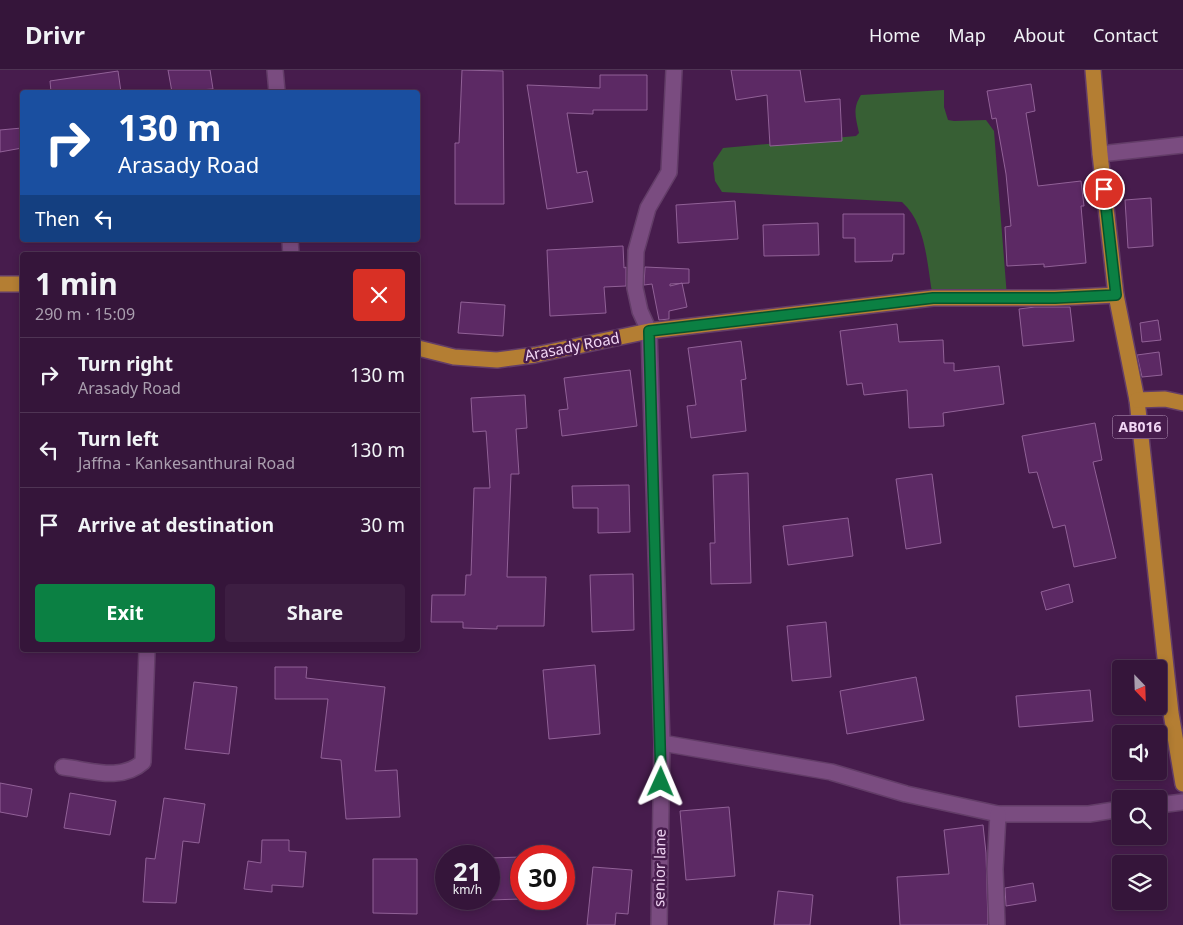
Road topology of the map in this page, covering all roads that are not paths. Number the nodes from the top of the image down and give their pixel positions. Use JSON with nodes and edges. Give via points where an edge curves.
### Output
{"nodes":[{"id":1,"x":276,"y":70,"type":"edge"},
{"id":2,"x":674,"y":70,"type":"edge"},
{"id":3,"x":1094,"y":70,"type":"edge"},
{"id":4,"x":277,"y":90,"type":"edge"},
{"id":5,"x":1183,"y":145,"type":"edge"},
{"id":6,"x":1100,"y":154,"type":"junction"},
{"id":7,"x":0,"y":284,"type":"edge"},
{"id":8,"x":20,"y":284,"type":"edge"},
{"id":9,"x":1116,"y":295,"type":"junction"},
{"id":10,"x":649,"y":331,"type":"junction"},
{"id":11,"x":420,"y":348,"type":"edge"},
{"id":12,"x":1136,"y":400,"type":"junction"},
{"id":13,"x":1183,"y":403,"type":"edge"},
{"id":14,"x":147,"y":652,"type":"edge"},
{"id":15,"x":662,"y":743,"type":"junction"},
{"id":16,"x":63,"y":767,"type":"dead end"},
{"id":17,"x":1183,"y":784,"type":"edge"},
{"id":18,"x":1183,"y":802,"type":"edge"},
{"id":19,"x":1167,"y":804,"type":"edge"},
{"id":20,"x":1112,"y":811,"type":"edge"},
{"id":21,"x":998,"y":814,"type":"junction"},
{"id":22,"x":659,"y":925,"type":"edge"},
{"id":23,"x":997,"y":925,"type":"edge"}],
"edges":[{"from":1,"to":4,"type":"street"},
{"from":2,"to":10,"type":"street","via":[[669,172],[648,208],[636,251],[635,288]]},
{"from":3,"to":6,"type":"main road","number":"AB016"},
{"from":5,"to":6,"type":"street"},
{"from":6,"to":9,"type":"main road","number":"AB016"},
{"from":7,"to":8,"type":"main road"},
{"from":9,"to":10,"type":"main road","name":"Arasady Road","via":[[933,298]]},
{"from":9,"to":12,"type":"main road","number":"AB016"},
{"from":10,"to":11,"type":"main road","name":"Arasady Road","via":[[497,360],[454,357]]},
{"from":10,"to":15,"type":"street","name":"senior lane"},
{"from":12,"to":13,"type":"main road"},
{"from":12,"to":17,"type":"main road","number":"AB016","via":[[1171,713]]},
{"from":14,"to":16,"type":"street","via":[[143,762],[122,774]]},
{"from":15,"to":21,"type":"street","via":[[831,772],[906,794]]},
{"from":15,"to":22,"type":"street","name":"senior lane"},
{"from":18,"to":19,"type":"street"},
{"from":20,"to":21,"type":"street"},
{"from":21,"to":23,"type":"street"}]}
